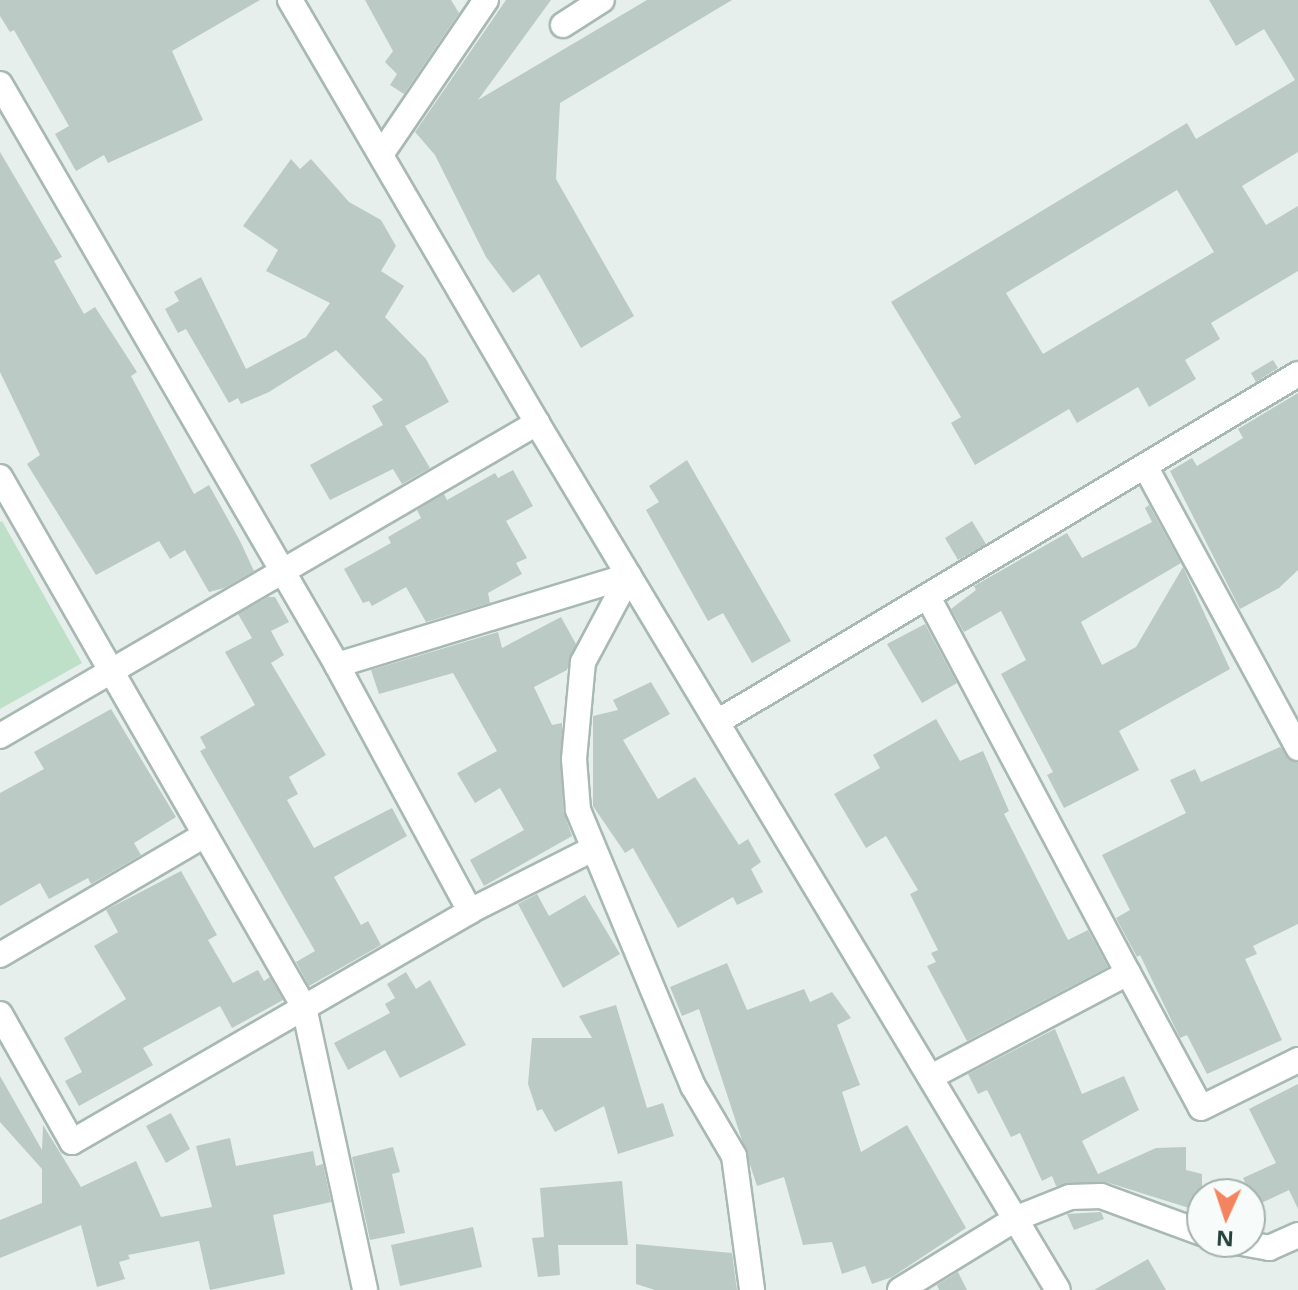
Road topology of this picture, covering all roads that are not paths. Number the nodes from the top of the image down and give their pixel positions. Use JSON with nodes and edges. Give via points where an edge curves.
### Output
{"nodes":[{"id":1,"x":290,"y":0,"type":"edge"},
{"id":2,"x":486,"y":0,"type":"edge"},
{"id":3,"x":602,"y":0,"type":"edge"},
{"id":4,"x":563,"y":25,"type":"dead end"},
{"id":5,"x":0,"y":84,"type":"edge"},
{"id":6,"x":382,"y":153,"type":"junction"},
{"id":7,"x":1298,"y":374,"type":"edge"},
{"id":8,"x":537,"y":423,"type":"junction"},
{"id":9,"x":1145,"y":466,"type":"junction"},
{"id":10,"x":4,"y":493,"type":"edge"},
{"id":11,"x":281,"y":572,"type":"junction"},
{"id":12,"x":629,"y":576,"type":"junction"},
{"id":13,"x":928,"y":597,"type":"junction"},
{"id":14,"x":337,"y":665,"type":"junction"},
{"id":15,"x":112,"y":671,"type":"junction"},
{"id":16,"x":719,"y":721,"type":"junction"},
{"id":17,"x":0,"y":736,"type":"edge"},
{"id":18,"x":1298,"y":748,"type":"edge"},
{"id":19,"x":203,"y":836,"type":"junction"},
{"id":20,"x":591,"y":850,"type":"junction"},
{"id":21,"x":470,"y":911,"type":"junction"},
{"id":22,"x":0,"y":955,"type":"edge"},
{"id":23,"x":1128,"y":973,"type":"junction"},
{"id":24,"x":304,"y":1007,"type":"junction"},
{"id":25,"x":0,"y":1014,"type":"edge"},
{"id":26,"x":1298,"y":1060,"type":"edge"},
{"id":27,"x":931,"y":1077,"type":"junction"},
{"id":28,"x":1017,"y":1218,"type":"junction"},
{"id":29,"x":1186,"y":1227,"type":"edge"},
{"id":30,"x":1298,"y":1235,"type":"edge"},
{"id":31,"x":1266,"y":1247,"type":"edge"},
{"id":32,"x":365,"y":1290,"type":"edge"},
{"id":33,"x":752,"y":1290,"type":"edge"},
{"id":34,"x":900,"y":1290,"type":"edge"},
{"id":35,"x":1058,"y":1290,"type":"edge"}],
"edges":[{"from":1,"to":6,"type":"street"},
{"from":2,"to":6,"type":"street"},
{"from":3,"to":4,"type":"street"},
{"from":5,"to":11,"type":"street"},
{"from":6,"to":8,"type":"street"},
{"from":7,"to":9,"type":"street"},
{"from":8,"to":11,"type":"street"},
{"from":8,"to":12,"type":"street"},
{"from":9,"to":13,"type":"street"},
{"from":9,"to":18,"type":"street"},
{"from":10,"to":15,"type":"street"},
{"from":11,"to":14,"type":"street"},
{"from":11,"to":15,"type":"street"},
{"from":12,"to":14,"type":"street"},
{"from":12,"to":16,"type":"street"},
{"from":12,"to":20,"type":"street","via":[[583,662],[574,759],[578,810]]},
{"from":13,"to":16,"type":"street"},
{"from":13,"to":23,"type":"street"},
{"from":14,"to":21,"type":"street"},
{"from":15,"to":17,"type":"street"},
{"from":15,"to":19,"type":"street"},
{"from":16,"to":27,"type":"street"},
{"from":19,"to":22,"type":"street"},
{"from":19,"to":24,"type":"street"},
{"from":20,"to":21,"type":"street"},
{"from":20,"to":33,"type":"street","via":[[693,1086],[734,1156]]},
{"from":21,"to":24,"type":"street"},
{"from":23,"to":26,"type":"street","via":[[1201,1108]]},
{"from":23,"to":27,"type":"street"},
{"from":24,"to":25,"type":"street","via":[[72,1142]]},
{"from":24,"to":32,"type":"street"},
{"from":27,"to":28,"type":"street"},
{"from":28,"to":29,"type":"street","via":[[1070,1197],[1101,1196]]},
{"from":28,"to":34,"type":"street"},
{"from":28,"to":35,"type":"street"},
{"from":30,"to":31,"type":"street"}]}
